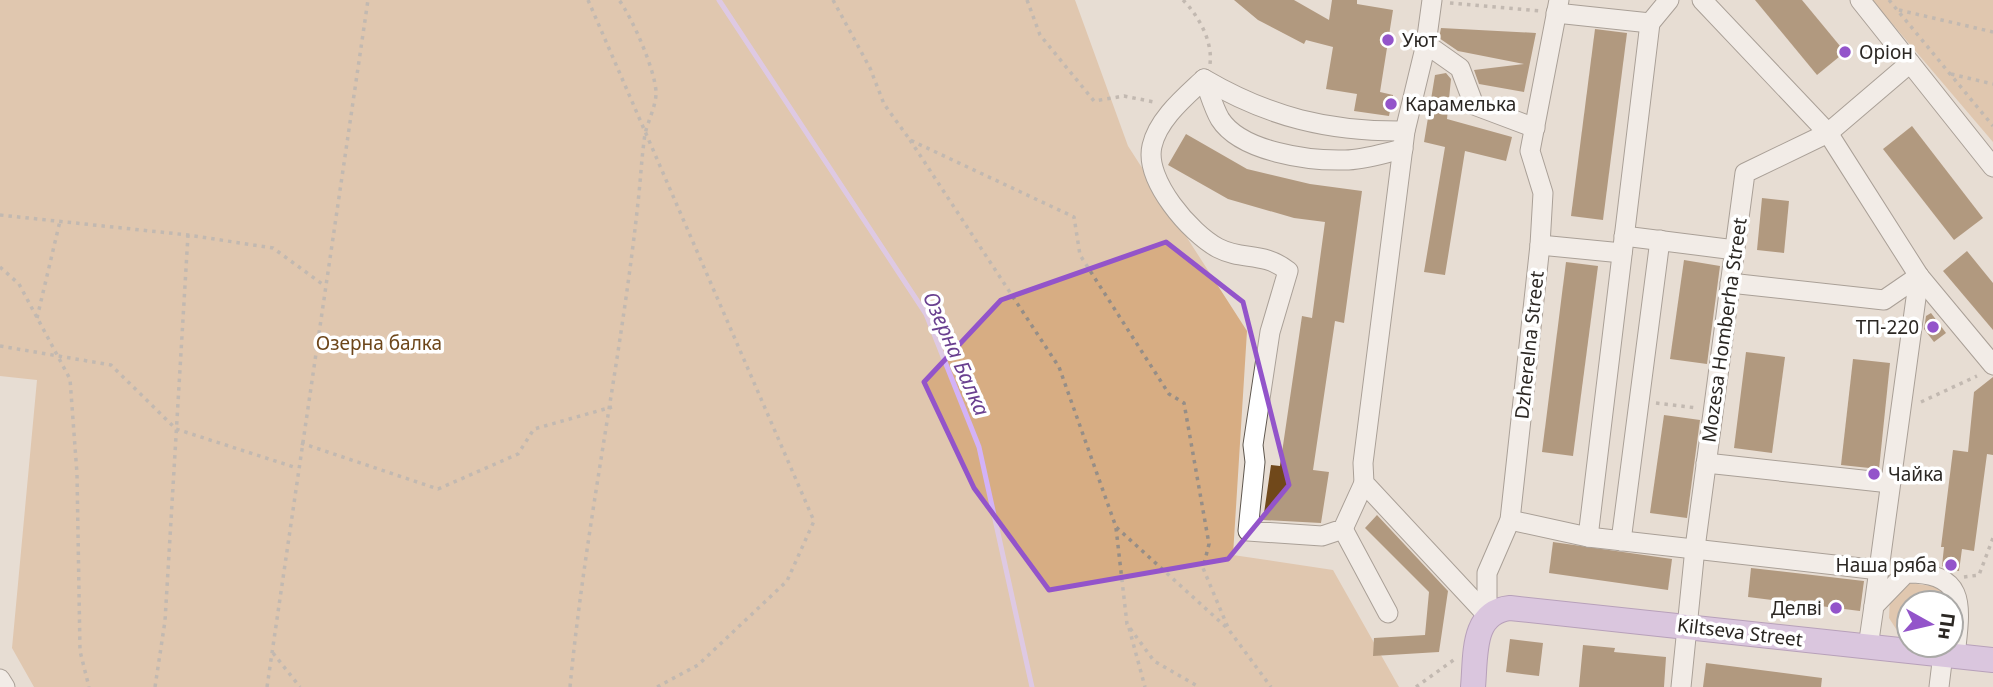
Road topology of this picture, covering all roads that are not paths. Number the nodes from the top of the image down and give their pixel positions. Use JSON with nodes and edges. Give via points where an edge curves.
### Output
{"nodes":[{"id":1,"x":1669,"y":0,"type":"edge"},
{"id":2,"x":1702,"y":0,"type":"edge"},
{"id":3,"x":1860,"y":0,"type":"edge"},
{"id":4,"x":1432,"y":1,"type":"edge"},
{"id":5,"x":1557,"y":6,"type":"edge"},
{"id":6,"x":1650,"y":23,"type":"junction"},
{"id":7,"x":1426,"y":44,"type":"junction"},
{"id":8,"x":1910,"y":62,"type":"junction"},
{"id":9,"x":1204,"y":79,"type":"junction"},
{"id":10,"x":1535,"y":128,"type":"junction"},
{"id":11,"x":1828,"y":133,"type":"junction"},
{"id":12,"x":1404,"y":140,"type":"junction"},
{"id":13,"x":1993,"y":167,"type":"edge"},
{"id":14,"x":1660,"y":240,"type":"junction"},
{"id":15,"x":1539,"y":245,"type":"junction"},
{"id":16,"x":1623,"y":245,"type":"junction"},
{"id":17,"x":1735,"y":250,"type":"junction"},
{"id":18,"x":1919,"y":276,"type":"junction"},
{"id":19,"x":1730,"y":283,"type":"junction"},
{"id":20,"x":1987,"y":369,"type":"edge"},
{"id":21,"x":1706,"y":463,"type":"junction"},
{"id":22,"x":1364,"y":483,"type":"junction"},
{"id":23,"x":1890,"y":483,"type":"junction"},
{"id":24,"x":1510,"y":520,"type":"junction"},
{"id":25,"x":1343,"y":529,"type":"junction"},
{"id":26,"x":1588,"y":537,"type":"junction"},
{"id":27,"x":1621,"y":541,"type":"junction"},
{"id":28,"x":1695,"y":548,"type":"junction"},
{"id":29,"x":1879,"y":570,"type":"junction"},
{"id":30,"x":1954,"y":589,"type":"edge"},
{"id":31,"x":1874,"y":606,"type":"junction"},
{"id":32,"x":1388,"y":613,"type":"dead end"},
{"id":33,"x":1487,"y":615,"type":"junction"},
{"id":34,"x":1689,"y":625,"type":"junction"},
{"id":35,"x":1868,"y":647,"type":"junction"},
{"id":36,"x":1895,"y":650,"type":"edge"},
{"id":37,"x":1965,"y":657,"type":"edge"},
{"id":38,"x":1948,"y":659,"type":"edge"},
{"id":39,"x":1993,"y":660,"type":"edge"},
{"id":40,"x":0,"y":679,"type":"edge"},
{"id":41,"x":5,"y":687,"type":"edge"},
{"id":42,"x":1473,"y":687,"type":"edge"},
{"id":43,"x":1681,"y":687,"type":"edge"},
{"id":44,"x":1939,"y":687,"type":"edge"}],
"edges":[{"from":1,"to":6,"type":"street"},
{"from":2,"to":11,"type":"street"},
{"from":3,"to":8,"type":"street"},
{"from":4,"to":7,"type":"street"},
{"from":5,"to":6,"type":"street"},
{"from":5,"to":10,"type":"street","name":"Dzherelna Street"},
{"from":6,"to":16,"type":"street"},
{"from":7,"to":10,"type":"street","via":[[1460,68],[1474,105]]},
{"from":7,"to":12,"type":"street"},
{"from":8,"to":11,"type":"street","name":"Mozesa Homberha Street"},
{"from":8,"to":13,"type":"street"},
{"from":9,"to":12,"type":"street","via":[[1244,102],[1310,124],[1372,131]]},
{"from":9,"to":12,"type":"street","via":[[1220,119],[1236,135],[1265,148],[1304,158],[1348,160]]},
{"from":9,"to":25,"type":"street","via":[[1170,112],[1152,145],[1167,196],[1198,237],[1222,250],[1273,259],[1288,271],[1269,331],[1253,445],[1248,531],[1322,536]]},
{"from":10,"to":15,"type":"street","name":"Dzherelna Street","via":[[1530,151],[1543,194]]},
{"from":11,"to":17,"type":"street","name":"Mozesa Homberha Street","via":[[1745,173]]},
{"from":11,"to":18,"type":"street"},
{"from":12,"to":22,"type":"street"},
{"from":14,"to":16,"type":"street"},
{"from":14,"to":17,"type":"street"},
{"from":14,"to":27,"type":"street"},
{"from":15,"to":16,"type":"street"},
{"from":15,"to":24,"type":"street","name":"Dzherelna Street"},
{"from":16,"to":26,"type":"street"},
{"from":17,"to":19,"type":"street","name":"Mozesa Homberha Street"},
{"from":18,"to":19,"type":"street","via":[[1884,300]]},
{"from":18,"to":20,"type":"street"},
{"from":18,"to":23,"type":"street"},
{"from":19,"to":21,"type":"street","name":"Mozesa Homberha Street"},
{"from":21,"to":23,"type":"street"},
{"from":21,"to":28,"type":"street","name":"Mozesa Homberha Street"},
{"from":22,"to":25,"type":"street"},
{"from":22,"to":33,"type":"street"},
{"from":23,"to":29,"type":"street"},
{"from":24,"to":26,"type":"street"},
{"from":24,"to":33,"type":"street","name":"Dzherelna Street","via":[[1487,573]]},
{"from":25,"to":32,"type":"street"},
{"from":26,"to":27,"type":"street"},
{"from":27,"to":28,"type":"street"},
{"from":28,"to":29,"type":"street"},
{"from":28,"to":34,"type":"street","name":"Mozesa Homberha Street"},
{"from":29,"to":31,"type":"street"},
{"from":30,"to":31,"type":"street","via":[[1946,580],[1906,573]]},
{"from":31,"to":35,"type":"street"},
{"from":33,"to":34,"type":"main road","name":"Kiltseva Street","via":[[1510,608]]},
{"from":33,"to":42,"type":"main road","name":"Dzherelna Street","via":[[1477,644]]},
{"from":34,"to":35,"type":"main road","name":"Kiltseva Street"},
{"from":34,"to":43,"type":"street","name":"Mozesa Homberha Street"},
{"from":35,"to":36,"type":"main road","name":"Kiltseva Street"},
{"from":37,"to":39,"type":"main road","name":"Kiltseva Street"},
{"from":38,"to":44,"type":"street"},
{"from":40,"to":41,"type":"street"}]}
